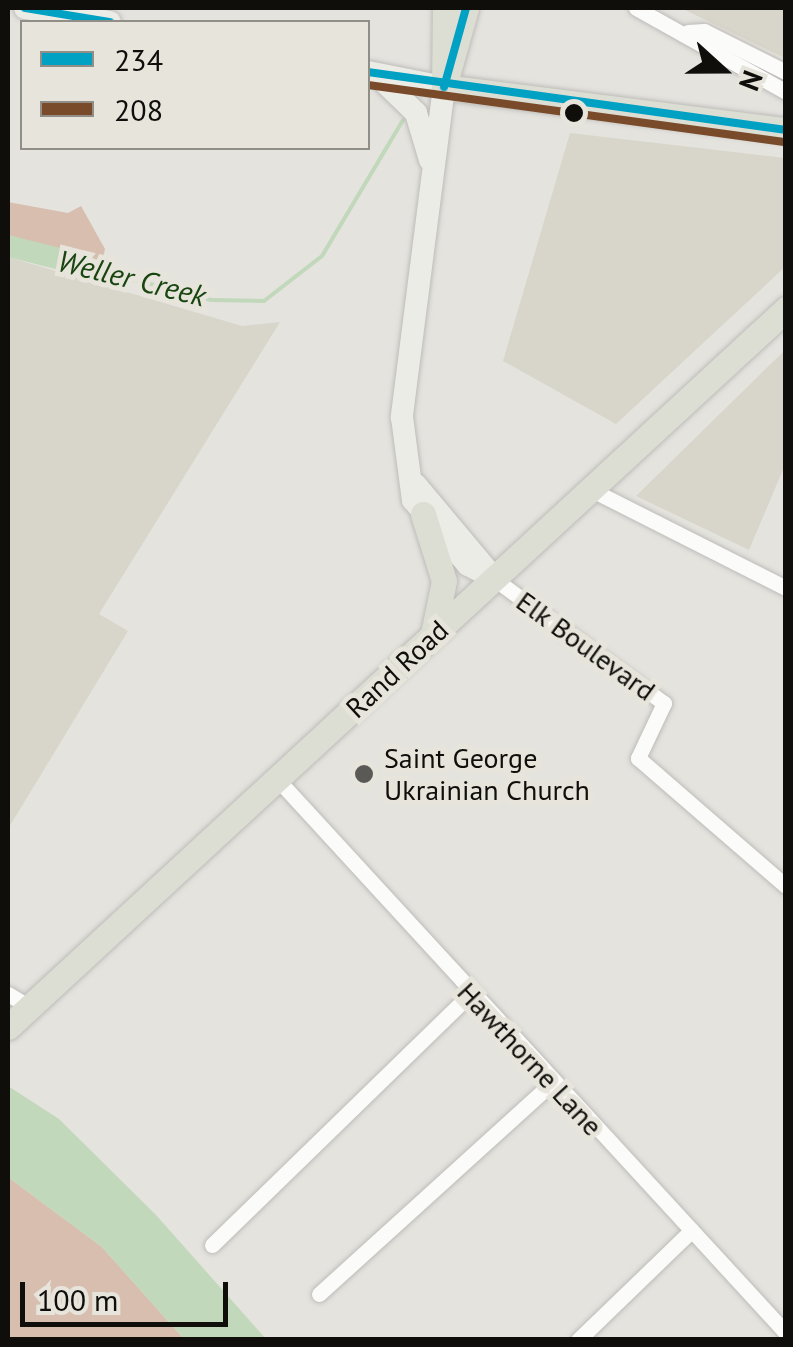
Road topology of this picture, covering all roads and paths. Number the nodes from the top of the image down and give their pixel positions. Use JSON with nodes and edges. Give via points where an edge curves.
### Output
{"nodes":[{"id":1,"x":25,"y":8,"type":"edge"},
{"id":2,"x":445,"y":8,"type":"edge"},
{"id":3,"x":466,"y":8,"type":"edge"},
{"id":4,"x":636,"y":8,"type":"edge"},
{"id":5,"x":96,"y":16,"type":"edge"},
{"id":6,"x":688,"y":32,"type":"junction"},
{"id":7,"x":786,"y":72,"type":"edge"},
{"id":8,"x":371,"y":73,"type":"edge"},
{"id":9,"x":444,"y":87,"type":"junction"},
{"id":10,"x":786,"y":92,"type":"edge"},
{"id":11,"x":786,"y":130,"type":"edge"},
{"id":12,"x":432,"y":175,"type":"junction"},
{"id":13,"x":786,"y":309,"type":"edge"},
{"id":14,"x":416,"y":485,"type":"junction"},
{"id":15,"x":588,"y":488,"type":"junction"},
{"id":16,"x":423,"y":514,"type":"junction"},
{"id":17,"x":493,"y":578,"type":"junction"},
{"id":18,"x":786,"y":588,"type":"edge"},
{"id":19,"x":432,"y":636,"type":"junction"},
{"id":20,"x":278,"y":781,"type":"junction"},
{"id":21,"x":786,"y":886,"type":"edge"},
{"id":22,"x":470,"y":995,"type":"junction"},
{"id":23,"x":18,"y":1000,"type":"edge"},
{"id":24,"x":8,"y":1027,"type":"edge"},
{"id":25,"x":552,"y":1083,"type":"junction"},
{"id":26,"x":692,"y":1230,"type":"junction"},
{"id":27,"x":212,"y":1245,"type":"dead end"},
{"id":28,"x":319,"y":1294,"type":"dead end"},
{"id":29,"x":782,"y":1329,"type":"edge"},
{"id":30,"x":578,"y":1340,"type":"edge"},
{"id":31,"x":766,"y":1340,"type":"edge"}],
"edges":[{"from":1,"to":5,"type":"main road"},
{"from":2,"to":9,"type":"main road","name":"Elk Boulevard"},
{"from":3,"to":9,"type":"main road","name":"Elk Boulevard"},
{"from":4,"to":6,"type":"street"},
{"from":6,"to":7,"type":"street","via":[[704,30]]},
{"from":6,"to":10,"type":"street","via":[[697,46]]},
{"from":8,"to":9,"type":"main road"},
{"from":8,"to":12,"type":"main road","via":[[416,112]]},
{"from":9,"to":11,"type":"main road"},
{"from":9,"to":12,"type":"main road","name":"Elk Boulevard"},
{"from":12,"to":14,"type":"main road","name":"Elk Boulevard","via":[[402,417]]},
{"from":13,"to":15,"type":"main road","name":"Rand Road"},
{"from":14,"to":16,"type":"main road","name":"Elk Boulevard"},
{"from":14,"to":17,"type":"main road","name":"Elk Boulevard"},
{"from":15,"to":17,"type":"main road","name":"Rand Road"},
{"from":15,"to":18,"type":"street"},
{"from":16,"to":17,"type":"main road","name":"Elk Boulevard","via":[[468,566]]},
{"from":16,"to":19,"type":"main road","via":[[444,582]]},
{"from":17,"to":19,"type":"main road","name":"Rand Road"},
{"from":17,"to":21,"type":"street","name":"Elk Boulevard","via":[[664,703],[638,758]]},
{"from":19,"to":20,"type":"main road","name":"Rand Road"},
{"from":20,"to":22,"type":"street","name":"Hawthorne Lane"},
{"from":20,"to":23,"type":"main road","name":"Rand Road"},
{"from":22,"to":25,"type":"street","name":"Hawthorne Lane"},
{"from":22,"to":27,"type":"street"},
{"from":23,"to":24,"type":"main road","name":"Rand Road"},
{"from":25,"to":26,"type":"street","name":"Hawthorne Lane"},
{"from":25,"to":28,"type":"street"},
{"from":26,"to":29,"type":"street","name":"Hawthorne Lane"},
{"from":26,"to":30,"type":"street"},
{"from":29,"to":31,"type":"street"}]}
